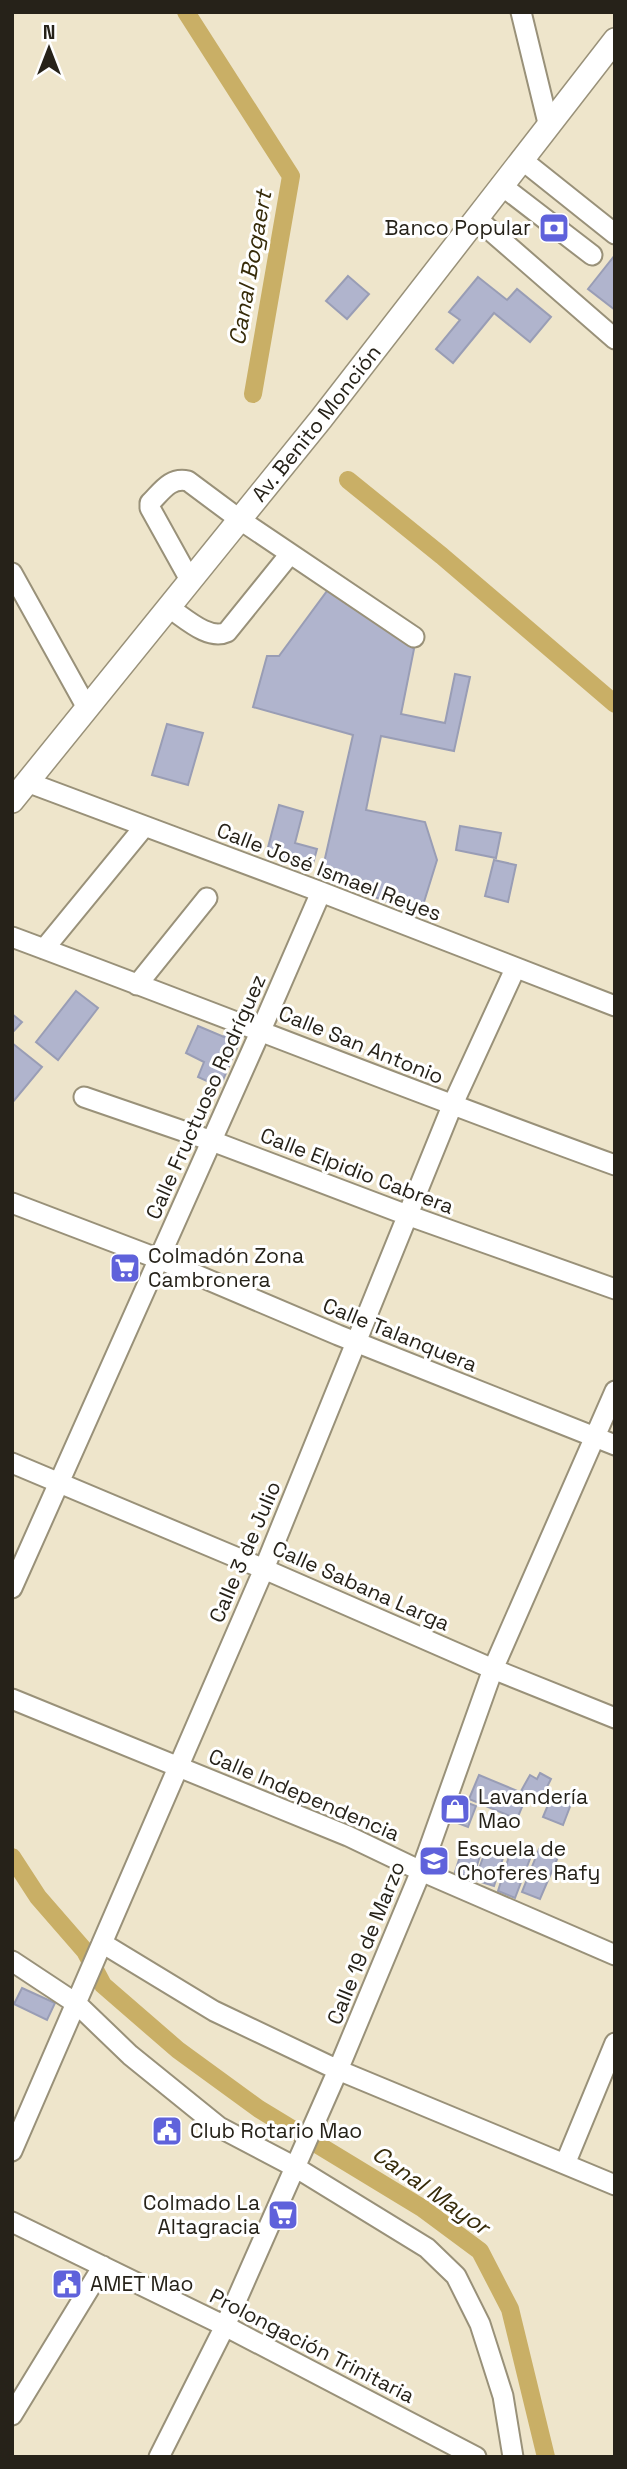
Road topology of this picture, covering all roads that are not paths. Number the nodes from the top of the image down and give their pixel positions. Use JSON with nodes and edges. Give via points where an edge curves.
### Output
{"nodes":[{"id":1,"x":521,"y":12,"type":"edge"},
{"id":2,"x":615,"y":40,"type":"edge"},
{"id":3,"x":548,"y":124,"type":"junction"},
{"id":4,"x":521,"y":159,"type":"junction"},
{"id":5,"x":501,"y":185,"type":"junction"},
{"id":6,"x":476,"y":218,"type":"junction"},
{"id":7,"x":615,"y":234,"type":"edge"},
{"id":8,"x":592,"y":255,"type":"dead end"},
{"id":9,"x":615,"y":339,"type":"edge"},
{"id":10,"x":239,"y":519,"type":"junction"},
{"id":11,"x":290,"y":554,"type":"junction"},
{"id":12,"x":12,"y":573,"type":"edge"},
{"id":13,"x":190,"y":580,"type":"junction"},
{"id":14,"x":168,"y":607,"type":"junction"},
{"id":15,"x":414,"y":636,"type":"dead end"},
{"id":16,"x":87,"y":708,"type":"junction"},
{"id":17,"x":27,"y":782,"type":"junction"},
{"id":18,"x":12,"y":801,"type":"edge"},
{"id":19,"x":144,"y":827,"type":"junction"},
{"id":20,"x":321,"y":892,"type":"junction"},
{"id":21,"x":207,"y":898,"type":"dead end"},
{"id":22,"x":12,"y":937,"type":"edge"},
{"id":23,"x":44,"y":949,"type":"junction"},
{"id":24,"x":515,"y":969,"type":"junction"},
{"id":25,"x":137,"y":985,"type":"junction"},
{"id":26,"x":615,"y":1006,"type":"edge"},
{"id":27,"x":261,"y":1030,"type":"junction"},
{"id":28,"x":84,"y":1097,"type":"dead end"},
{"id":29,"x":452,"y":1106,"type":"junction"},
{"id":30,"x":212,"y":1141,"type":"junction"},
{"id":31,"x":615,"y":1165,"type":"edge"},
{"id":32,"x":12,"y":1203,"type":"edge"},
{"id":33,"x":407,"y":1215,"type":"junction"},
{"id":34,"x":159,"y":1259,"type":"junction"},
{"id":35,"x":615,"y":1289,"type":"edge"},
{"id":36,"x":356,"y":1342,"type":"junction"},
{"id":37,"x":615,"y":1391,"type":"edge"},
{"id":38,"x":595,"y":1438,"type":"junction"},
{"id":39,"x":615,"y":1445,"type":"edge"},
{"id":40,"x":12,"y":1463,"type":"edge"},
{"id":41,"x":58,"y":1482,"type":"junction"},
{"id":42,"x":264,"y":1569,"type":"junction"},
{"id":43,"x":12,"y":1588,"type":"edge"},
{"id":44,"x":493,"y":1669,"type":"junction"},
{"id":45,"x":12,"y":1699,"type":"edge"},
{"id":46,"x":615,"y":1718,"type":"edge"},
{"id":47,"x":177,"y":1766,"type":"junction"},
{"id":48,"x":421,"y":1871,"type":"junction"},
{"id":49,"x":101,"y":1946,"type":"junction"},
{"id":50,"x":615,"y":1955,"type":"edge"},
{"id":51,"x":12,"y":1961,"type":"edge"},
{"id":52,"x":77,"y":2004,"type":"junction"},
{"id":53,"x":615,"y":2043,"type":"edge"},
{"id":54,"x":338,"y":2070,"type":"junction"},
{"id":55,"x":12,"y":2151,"type":"edge"},
{"id":56,"x":299,"y":2158,"type":"junction"},
{"id":57,"x":565,"y":2164,"type":"junction"},
{"id":58,"x":615,"y":2185,"type":"edge"},
{"id":59,"x":12,"y":2222,"type":"edge"},
{"id":60,"x":103,"y":2266,"type":"junction"},
{"id":61,"x":225,"y":2326,"type":"junction"},
{"id":62,"x":12,"y":2415,"type":"edge"},
{"id":63,"x":159,"y":2457,"type":"edge"},
{"id":64,"x":476,"y":2457,"type":"edge"},
{"id":65,"x":513,"y":2457,"type":"edge"}],
"edges":[{"from":1,"to":3,"type":"street"},
{"from":2,"to":3,"type":"main road","name":"Av. Benito Monción"},
{"from":3,"to":4,"type":"main road","name":"Av. Benito Monción"},
{"from":4,"to":5,"type":"main road","name":"Av. Benito Monción"},
{"from":4,"to":7,"type":"street"},
{"from":5,"to":6,"type":"main road","name":"Av. Benito Monción"},
{"from":5,"to":8,"type":"street"},
{"from":6,"to":9,"type":"street"},
{"from":6,"to":10,"type":"main road","name":"Av. Benito Monción"},
{"from":10,"to":11,"type":"street"},
{"from":10,"to":13,"type":"main road","name":"Av. Benito Monción"},
{"from":10,"to":13,"type":"street","via":[[179,479],[150,503]]},
{"from":11,"to":14,"type":"street","via":[[227,632],[211,634]]},
{"from":11,"to":15,"type":"street"},
{"from":12,"to":16,"type":"street"},
{"from":13,"to":14,"type":"main road","name":"Av. Benito Monción"},
{"from":14,"to":16,"type":"main road","name":"Av. Benito Monción"},
{"from":16,"to":17,"type":"main road","name":"Av. Benito Monción"},
{"from":17,"to":18,"type":"main road","name":"Av. Benito Monción"},
{"from":17,"to":19,"type":"street","name":"Calle José Ismael Reyes"},
{"from":19,"to":20,"type":"street","name":"Calle José Ismael Reyes"},
{"from":19,"to":23,"type":"street"},
{"from":20,"to":24,"type":"street","name":"Calle José Ismael Reyes"},
{"from":20,"to":27,"type":"street","name":"Calle Fructuoso Rodríguez"},
{"from":21,"to":25,"type":"street"},
{"from":22,"to":23,"type":"street","name":"Calle San Antonio"},
{"from":23,"to":25,"type":"street","name":"Calle San Antonio"},
{"from":24,"to":26,"type":"street","name":"Calle José Ismael Reyes"},
{"from":24,"to":29,"type":"street","name":"Calle 3 de Julio"},
{"from":25,"to":27,"type":"street","name":"Calle San Antonio"},
{"from":27,"to":29,"type":"street","name":"Calle San Antonio"},
{"from":27,"to":30,"type":"street","name":"Calle Fructuoso Rodríguez"},
{"from":28,"to":30,"type":"street","name":"Calle Elpidio Cabrera"},
{"from":29,"to":31,"type":"street","name":"Calle San Antonio"},
{"from":29,"to":33,"type":"street","name":"Calle 3 de Julio"},
{"from":30,"to":33,"type":"street","name":"Calle Elpidio Cabrera"},
{"from":30,"to":34,"type":"street","name":"Calle Fructuoso Rodríguez"},
{"from":32,"to":34,"type":"street","name":"Calle Talanquera"},
{"from":33,"to":35,"type":"street","name":"Calle Elpidio Cabrera"},
{"from":33,"to":36,"type":"street","name":"Calle 3 de Julio"},
{"from":34,"to":36,"type":"street","name":"Calle Talanquera"},
{"from":34,"to":41,"type":"street","name":"Calle Fructuoso Rodríguez"},
{"from":36,"to":38,"type":"street","name":"Calle Talanquera"},
{"from":36,"to":42,"type":"street","name":"Calle 3 de Julio"},
{"from":37,"to":38,"type":"street","name":"Calle 19 de Marzo"},
{"from":38,"to":39,"type":"street","name":"Calle Talanquera"},
{"from":38,"to":44,"type":"street","name":"Calle 19 de Marzo"},
{"from":40,"to":41,"type":"street","name":"Calle Sabana Larga"},
{"from":41,"to":42,"type":"street","name":"Calle Sabana Larga"},
{"from":41,"to":43,"type":"street","name":"Calle Fructuoso Rodríguez"},
{"from":42,"to":44,"type":"street","name":"Calle Sabana Larga"},
{"from":42,"to":47,"type":"street","name":"Calle 3 de Julio"},
{"from":44,"to":46,"type":"street","name":"Calle Sabana Larga"},
{"from":44,"to":48,"type":"street","name":"Calle 19 de Marzo"},
{"from":45,"to":47,"type":"street","name":"Calle Independencia"},
{"from":47,"to":48,"type":"street","name":"Calle Independencia"},
{"from":47,"to":49,"type":"street","name":"Calle 3 de Julio"},
{"from":48,"to":50,"type":"street","name":"Calle Independencia"},
{"from":48,"to":54,"type":"street","name":"Calle 19 de Marzo"},
{"from":49,"to":52,"type":"street","name":"Calle 3 de Julio"},
{"from":49,"to":54,"type":"street","via":[[214,2011]]},
{"from":51,"to":52,"type":"street"},
{"from":52,"to":55,"type":"street","name":"Calle 3 de Julio"},
{"from":52,"to":56,"type":"street","via":[[130,2055],[219,2127]]},
{"from":53,"to":57,"type":"street"},
{"from":54,"to":56,"type":"street","name":"Calle 19 de Marzo"},
{"from":54,"to":57,"type":"street"},
{"from":56,"to":61,"type":"street","name":"Calle 19 de Marzo"},
{"from":56,"to":65,"type":"street","via":[[427,2248],[456,2276],[480,2324],[503,2396]]},
{"from":57,"to":58,"type":"street"},
{"from":59,"to":60,"type":"street","name":"Prolongación Trinitaria"},
{"from":60,"to":61,"type":"street","name":"Prolongación Trinitaria"},
{"from":60,"to":62,"type":"street"},
{"from":61,"to":63,"type":"street","name":"Calle 19 de Marzo"},
{"from":61,"to":64,"type":"street","name":"Prolongación Trinitaria"}]}
